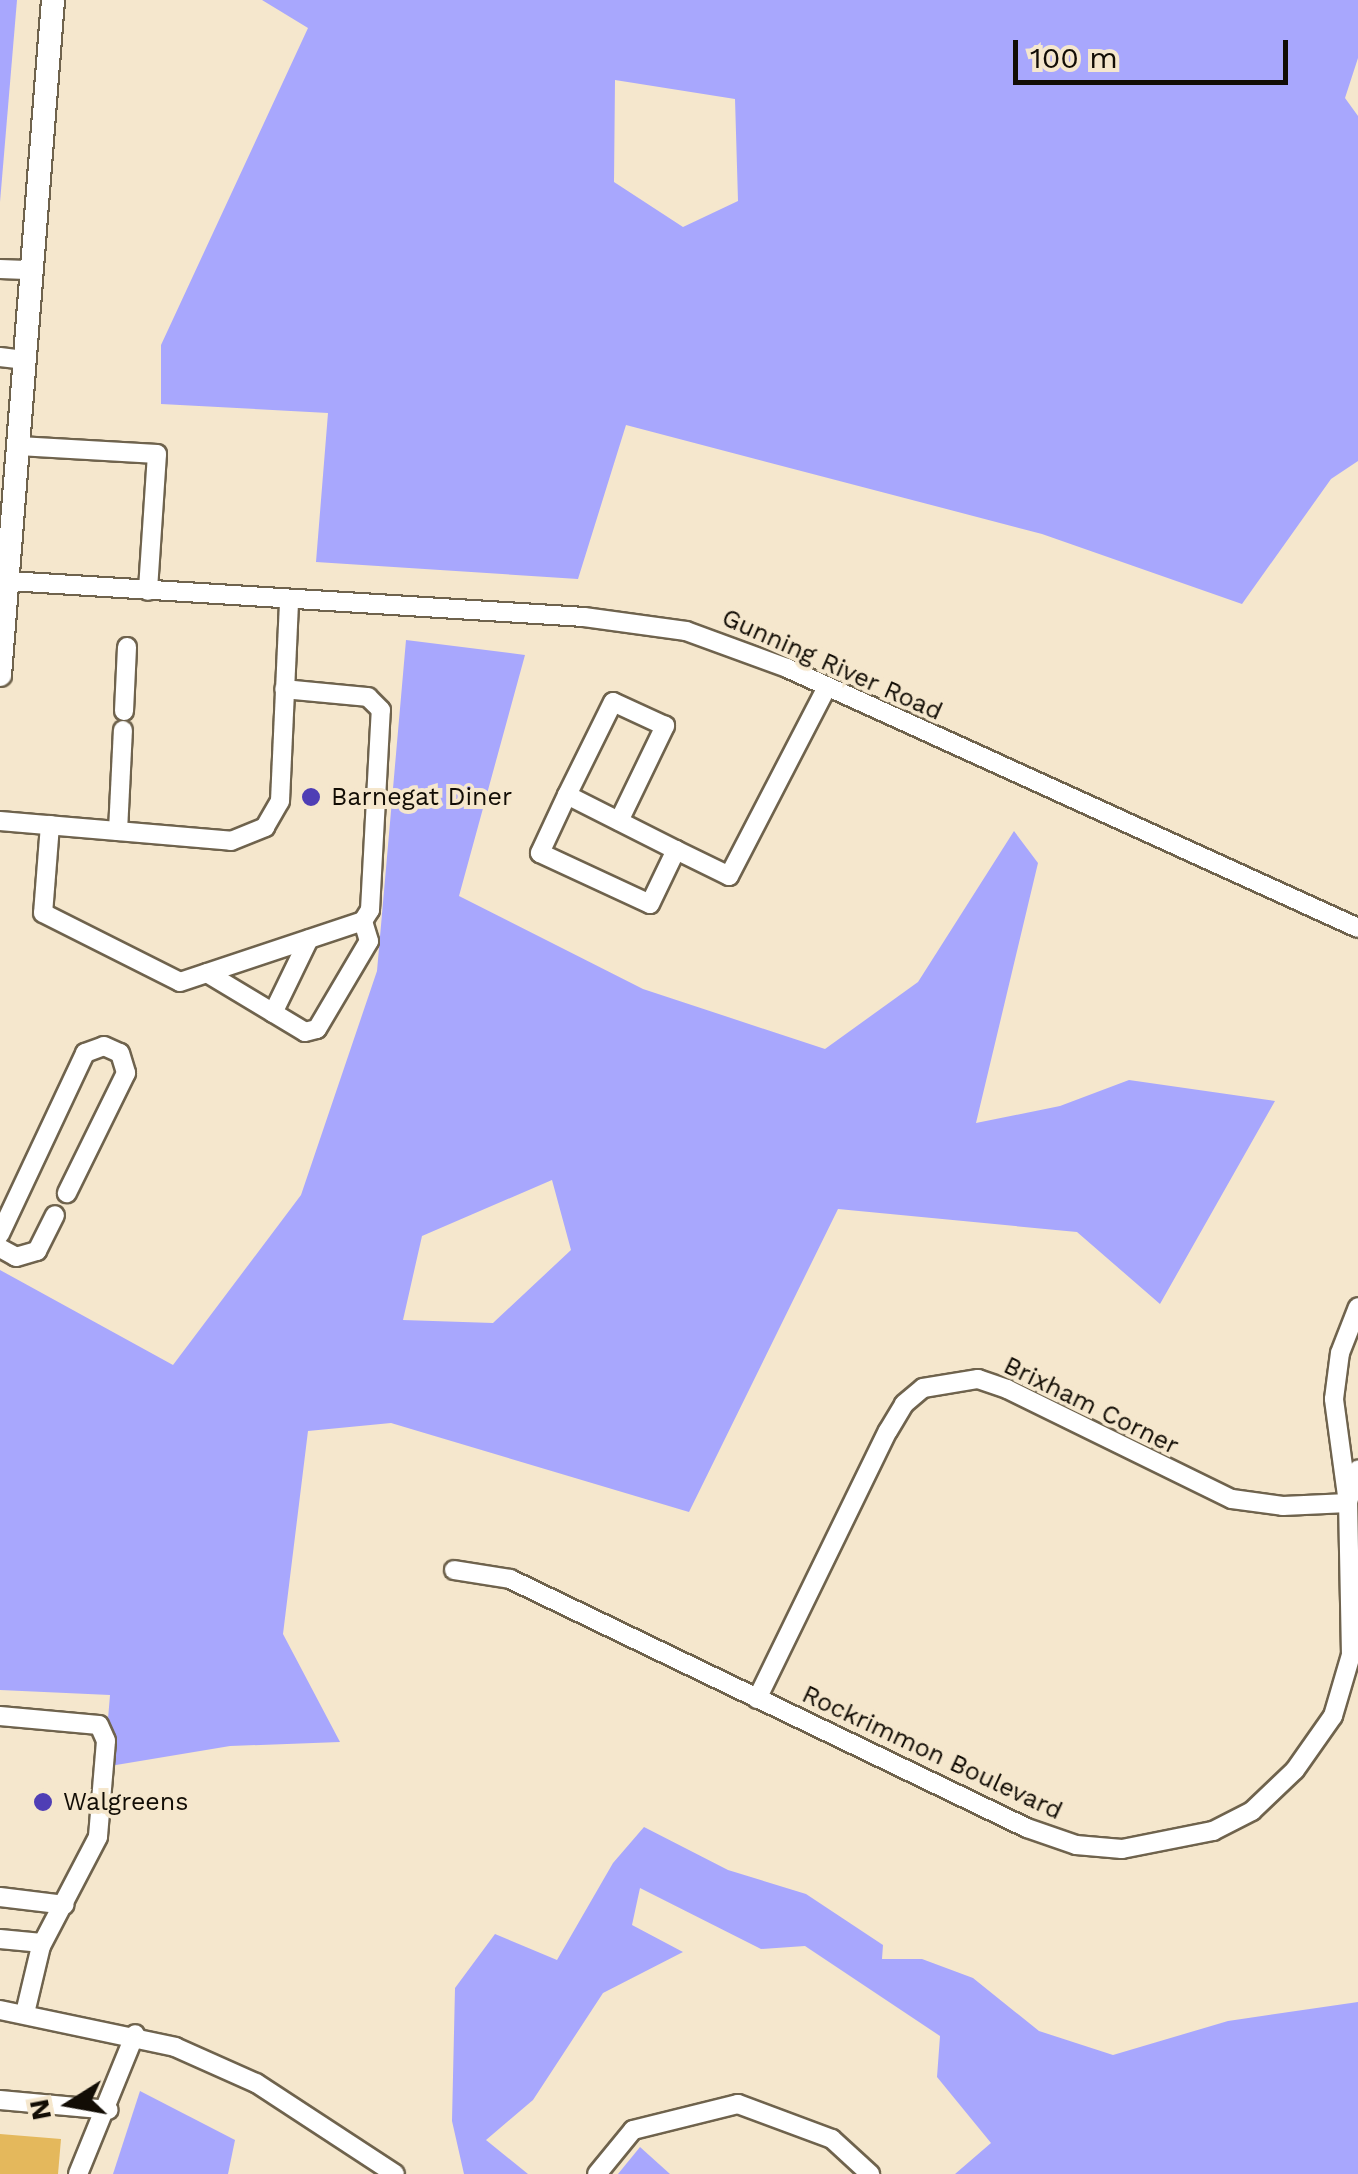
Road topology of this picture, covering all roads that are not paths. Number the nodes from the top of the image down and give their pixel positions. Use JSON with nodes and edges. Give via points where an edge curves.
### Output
{"nodes":[{"id":1,"x":53,"y":0,"type":"edge"},
{"id":2,"x":0,"y":270,"type":"edge"},
{"id":3,"x":33,"y":270,"type":"junction"},
{"id":4,"x":0,"y":357,"type":"edge"},
{"id":5,"x":26,"y":360,"type":"junction"},
{"id":6,"x":20,"y":446,"type":"junction"},
{"id":7,"x":9,"y":581,"type":"junction"},
{"id":8,"x":148,"y":592,"type":"junction"},
{"id":9,"x":289,"y":599,"type":"junction"},
{"id":10,"x":127,"y":647,"type":"dead end"},
{"id":11,"x":0,"y":675,"type":"edge"},
{"id":12,"x":827,"y":687,"type":"junction"},
{"id":13,"x":284,"y":689,"type":"junction"},
{"id":14,"x":567,"y":794,"type":"junction"},
{"id":15,"x":0,"y":821,"type":"edge"},
{"id":16,"x":619,"y":821,"type":"junction"},
{"id":17,"x":50,"y":826,"type":"junction"},
{"id":18,"x":118,"y":831,"type":"junction"},
{"id":19,"x":676,"y":850,"type":"junction"},
{"id":20,"x":363,"y":920,"type":"junction"},
{"id":21,"x":1358,"y":928,"type":"edge"},
{"id":22,"x":308,"y":939,"type":"junction"},
{"id":23,"x":207,"y":973,"type":"junction"},
{"id":24,"x":273,"y":1012,"type":"junction"},
{"id":25,"x":67,"y":1192,"type":"dead end"},
{"id":26,"x":55,"y":1215,"type":"dead end"},
{"id":27,"x":0,"y":1234,"type":"edge"},
{"id":28,"x":0,"y":1248,"type":"edge"},
{"id":29,"x":1358,"y":1307,"type":"edge"},
{"id":30,"x":1354,"y":1330,"type":"edge"},
{"id":31,"x":1358,"y":1469,"type":"edge"},
{"id":32,"x":1348,"y":1503,"type":"junction"},
{"id":33,"x":454,"y":1570,"type":"dead end"},
{"id":34,"x":757,"y":1699,"type":"junction"},
{"id":35,"x":0,"y":1716,"type":"edge"},
{"id":36,"x":0,"y":1898,"type":"edge"},
{"id":37,"x":65,"y":1905,"type":"junction"},
{"id":38,"x":0,"y":1939,"type":"edge"},
{"id":39,"x":42,"y":1943,"type":"junction"},
{"id":40,"x":0,"y":2010,"type":"edge"},
{"id":41,"x":25,"y":2013,"type":"junction"},
{"id":42,"x":136,"y":2034,"type":"junction"},
{"id":43,"x":0,"y":2100,"type":"edge"},
{"id":44,"x":109,"y":2110,"type":"junction"},
{"id":45,"x":78,"y":2174,"type":"edge"},
{"id":46,"x":395,"y":2174,"type":"edge"},
{"id":47,"x":598,"y":2174,"type":"edge"},
{"id":48,"x":870,"y":2174,"type":"edge"}],
"edges":[{"from":1,"to":3,"type":"main road"},
{"from":2,"to":3,"type":"street"},
{"from":3,"to":5,"type":"main road"},
{"from":4,"to":5,"type":"street"},
{"from":5,"to":6,"type":"main road"},
{"from":6,"to":7,"type":"main road"},
{"from":6,"to":8,"type":"street","via":[[157,454]]},
{"from":7,"to":8,"type":"street","name":"Gunning River Road"},
{"from":7,"to":11,"type":"main road"},
{"from":8,"to":9,"type":"street","name":"Gunning River Road"},
{"from":9,"to":12,"type":"street","name":"Gunning River Road","via":[[646,623],[714,638]]},
{"from":9,"to":13,"type":"street"},
{"from":10,"to":18,"type":"street"},
{"from":12,"to":19,"type":"street","via":[[729,876]]},
{"from":12,"to":21,"type":"street","name":"Gunning River Road"},
{"from":13,"to":18,"type":"street","via":[[280,801],[265,827],[232,841]]},
{"from":13,"to":20,"type":"street","via":[[368,697],[381,710],[370,910]]},
{"from":14,"to":16,"type":"street"},
{"from":14,"to":16,"type":"street","via":[[613,702],[664,726]]},
{"from":14,"to":19,"type":"street","via":[[540,852],[650,904]]},
{"from":15,"to":17,"type":"street"},
{"from":16,"to":19,"type":"street"},
{"from":17,"to":18,"type":"street"},
{"from":17,"to":23,"type":"street","via":[[43,912],[180,982]]},
{"from":20,"to":22,"type":"street"},
{"from":20,"to":24,"type":"street","via":[[369,941],[317,1029],[306,1032]]},
{"from":22,"to":23,"type":"street"},
{"from":22,"to":24,"type":"street"},
{"from":23,"to":24,"type":"street"},
{"from":25,"to":27,"type":"street","via":[[126,1073],[120,1053],[104,1046],[85,1053]]},
{"from":26,"to":28,"type":"street","via":[[36,1251],[16,1257]]},
{"from":29,"to":30,"type":"street","name":"Rockrimmon Boulevard"},
{"from":30,"to":32,"type":"street","name":"Rockrimmon Boulevard","via":[[1334,1399]]},
{"from":31,"to":32,"type":"street","name":"Rockrimmon Boulevard"},
{"from":32,"to":34,"type":"street","name":"Brixham Corner","via":[[1283,1506],[1232,1499],[1007,1389],[978,1380],[923,1388],[888,1432]]},
{"from":32,"to":34,"type":"street","name":"Rockrimmon Boulevard","via":[[1351,1656],[1332,1716],[1252,1811],[1213,1830],[1122,1849],[1076,1845],[1026,1828]]},
{"from":33,"to":34,"type":"street","name":"Rockrimmon Boulevard","via":[[510,1578]]},
{"from":35,"to":37,"type":"street","via":[[99,1726],[106,1742],[98,1837]]},
{"from":36,"to":37,"type":"street"},
{"from":37,"to":39,"type":"street"},
{"from":38,"to":39,"type":"street"},
{"from":39,"to":41,"type":"street"},
{"from":40,"to":41,"type":"street"},
{"from":41,"to":42,"type":"street"},
{"from":42,"to":44,"type":"street"},
{"from":42,"to":46,"type":"street","via":[[256,2083]]},
{"from":43,"to":44,"type":"street"},
{"from":44,"to":45,"type":"street"},
{"from":47,"to":48,"type":"street","via":[[633,2130],[738,2104],[832,2139]]}]}
